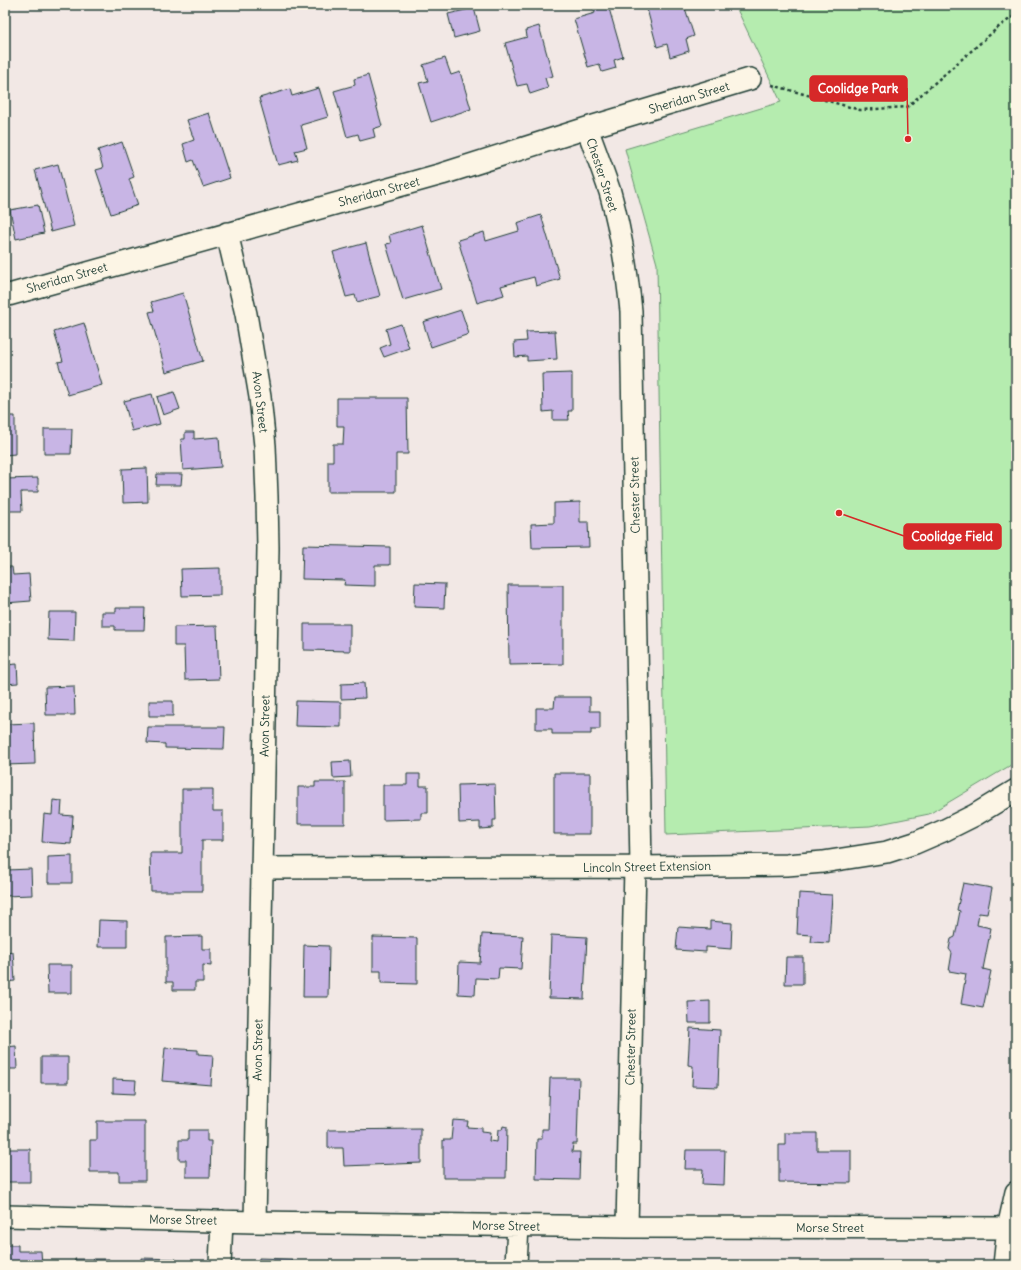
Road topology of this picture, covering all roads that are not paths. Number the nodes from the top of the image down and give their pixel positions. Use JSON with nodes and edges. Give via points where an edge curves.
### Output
{"nodes":[{"id":1,"x":750,"y":79,"type":"road end"},
{"id":2,"x":588,"y":128,"type":"junction"},
{"id":3,"x":227,"y":233,"type":"junction"},
{"id":4,"x":5,"y":296,"type":"edge"},
{"id":5,"x":1016,"y":790,"type":"edge"},
{"id":6,"x":638,"y":867,"type":"junction"},
{"id":7,"x":262,"y":868,"type":"junction"},
{"id":8,"x":1016,"y":1192,"type":"edge"},
{"id":9,"x":5,"y":1216,"type":"edge"},
{"id":10,"x":222,"y":1221,"type":"junction"},
{"id":11,"x":255,"y":1222,"type":"junction"},
{"id":12,"x":518,"y":1226,"type":"junction"},
{"id":13,"x":627,"y":1227,"type":"junction"},
{"id":14,"x":1008,"y":1228,"type":"junction"},
{"id":15,"x":220,"y":1265,"type":"edge"},
{"id":16,"x":516,"y":1265,"type":"edge"},
{"id":17,"x":1004,"y":1265,"type":"edge"}],
"edges":[{"from":1,"to":2,"type":"street","name":"Sheridan Street"},
{"from":2,"to":3,"type":"street","name":"Sheridan Street","via":[[442,174]]},
{"from":2,"to":6,"type":"street","name":"Chester Street","via":[[610,192],[620,234],[631,311]]},
{"from":3,"to":4,"type":"street","name":"Sheridan Street"},
{"from":3,"to":7,"type":"street","name":"Avon Street","via":[[254,355],[266,446],[268,548]]},
{"from":5,"to":6,"type":"street","name":"Lincoln Street Extension","via":[[945,830],[887,852],[802,864]]},
{"from":6,"to":7,"type":"street","name":"Lincoln Street Extension"},
{"from":6,"to":13,"type":"street","name":"Chester Street"},
{"from":7,"to":11,"type":"street","name":"Avon Street"},
{"from":8,"to":14,"type":"street"},
{"from":9,"to":10,"type":"street","name":"Morse Street"},
{"from":10,"to":11,"type":"street","name":"Morse Street"},
{"from":10,"to":15,"type":"street"},
{"from":11,"to":12,"type":"street","name":"Morse Street"},
{"from":12,"to":13,"type":"street","name":"Morse Street"},
{"from":12,"to":16,"type":"street"},
{"from":13,"to":14,"type":"street","name":"Morse Street"},
{"from":14,"to":17,"type":"street"}]}
